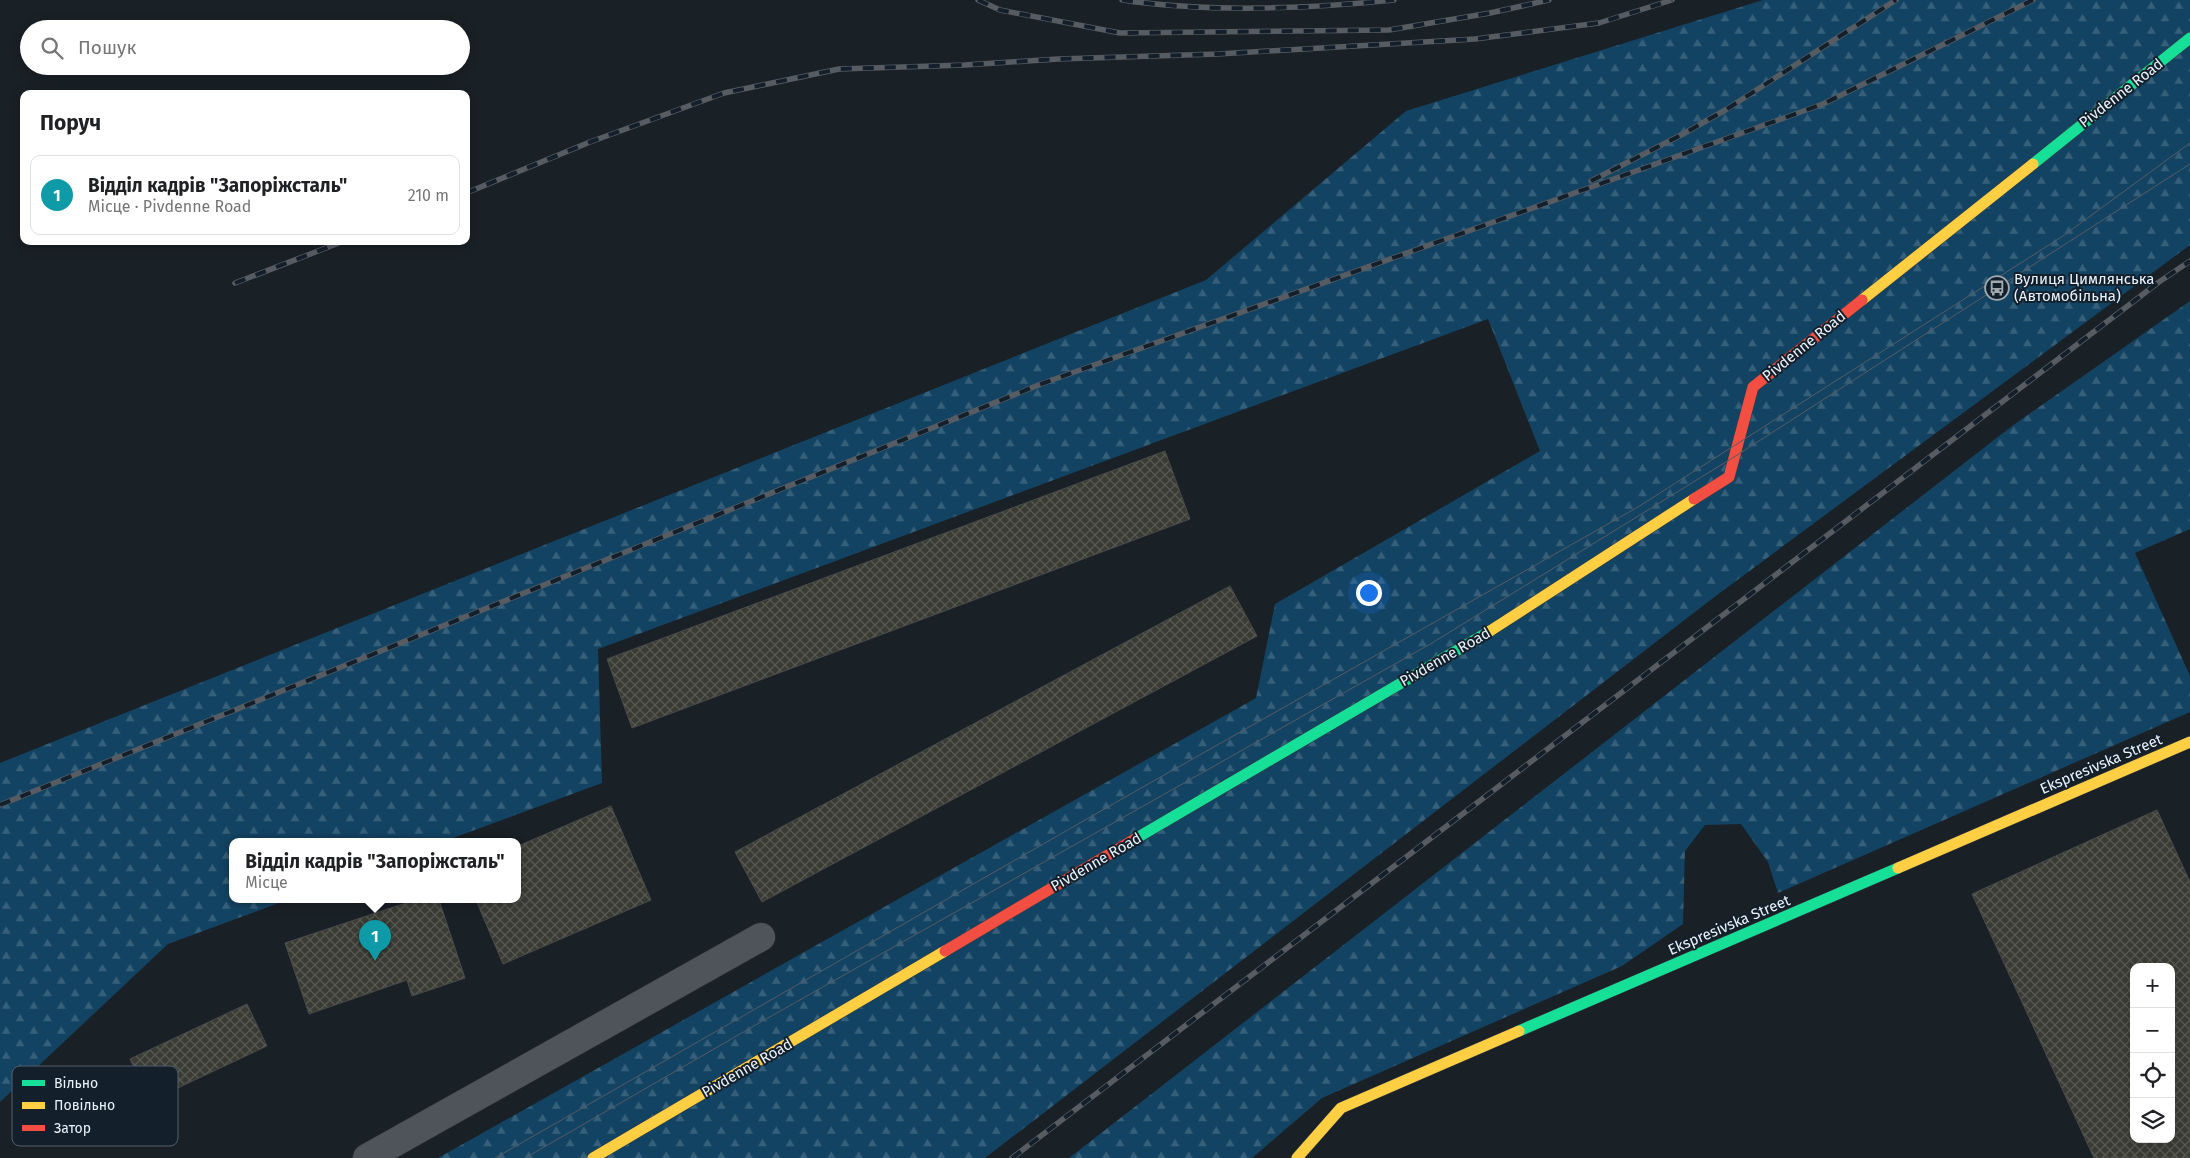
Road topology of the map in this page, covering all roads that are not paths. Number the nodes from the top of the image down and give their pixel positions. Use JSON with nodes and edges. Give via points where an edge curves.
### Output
{"nodes":[{"id":1,"x":2190,"y":38,"type":"edge"},
{"id":2,"x":2190,"y":742,"type":"edge"},
{"id":3,"x":761,"y":937,"type":"dead end"},
{"id":4,"x":367,"y":1158,"type":"edge"},
{"id":5,"x":593,"y":1158,"type":"edge"},
{"id":6,"x":1297,"y":1158,"type":"edge"}],
"edges":[{"from":1,"to":5,"type":"street","name":"Pivdenne Road","via":[[1753,387],[1729,477],[1500,625]]},
{"from":2,"to":6,"type":"street","name":"Ekspresivska Street","via":[[1341,1108]]},
{"from":3,"to":4,"type":"street"}]}
